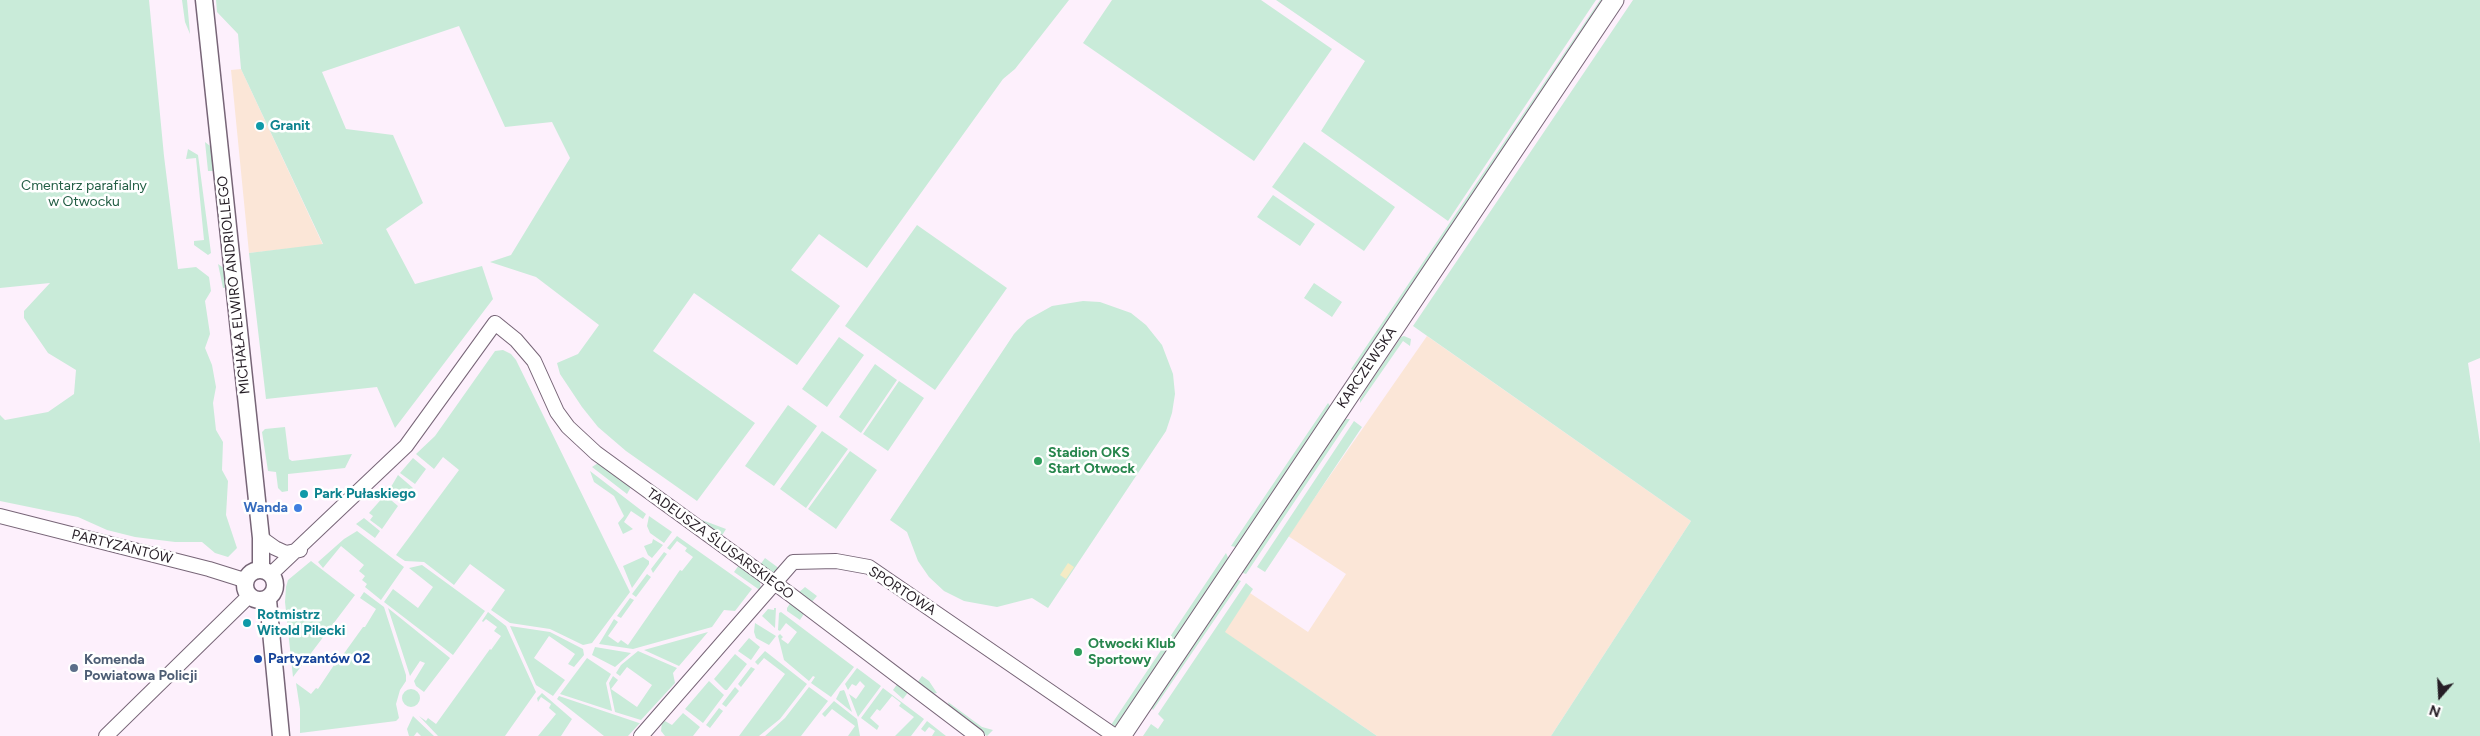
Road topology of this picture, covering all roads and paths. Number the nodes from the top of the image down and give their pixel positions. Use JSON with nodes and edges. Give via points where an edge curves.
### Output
{"nodes":[{"id":1,"x":204,"y":0,"type":"edge"},
{"id":2,"x":1614,"y":0,"type":"edge"},
{"id":3,"x":0,"y":516,"type":"edge"},
{"id":4,"x":261,"y":538,"type":"junction"},
{"id":5,"x":300,"y":550,"type":"junction"},
{"id":6,"x":266,"y":572,"type":"junction"},
{"id":7,"x":244,"y":580,"type":"junction"},
{"id":8,"x":775,"y":584,"type":"junction"},
{"id":9,"x":249,"y":596,"type":"junction"},
{"id":10,"x":268,"y":600,"type":"junction"},
{"id":11,"x":106,"y":736,"type":"edge"},
{"id":12,"x":281,"y":736,"type":"edge"},
{"id":13,"x":641,"y":736,"type":"edge"},
{"id":14,"x":977,"y":736,"type":"edge"},
{"id":15,"x":1115,"y":736,"type":"edge"},
{"id":16,"x":1121,"y":736,"type":"edge"}],
"edges":[{"from":1,"to":4,"type":"street","name":"MICHAŁA ELWIRO ANDRIOLLEGO"},
{"from":2,"to":16,"type":"main road","name":"KARCZEWSKA"},
{"from":3,"to":7,"type":"street","name":"PARTYZANTÓW"},
{"from":4,"to":5,"type":"street","via":[[286,553]]},
{"from":4,"to":6,"type":"street","name":"MICHAŁA ELWIRO ANDRIOLLEGO"},
{"from":5,"to":6,"type":"street"},
{"from":5,"to":8,"type":"street","name":"TADEUSZA ŚLUSARSKIEGO","via":[[406,446],[495,323],[534,361],[558,412],[589,447]]},
{"from":6,"to":7,"type":"street","via":[[253,571]]},
{"from":6,"to":10,"type":"street","via":[[275,587]]},
{"from":7,"to":9,"type":"street","via":[[244,589]]},
{"from":8,"to":13,"type":"street","name":"SPORTOWA"},
{"from":8,"to":14,"type":"street","name":"TADEUSZA ŚLUSARSKIEGO"},
{"from":8,"to":15,"type":"street","name":"SPORTOWA","via":[[793,562],[836,561],[869,567]]},
{"from":9,"to":10,"type":"street"},
{"from":9,"to":11,"type":"street"},
{"from":10,"to":12,"type":"street"}]}
